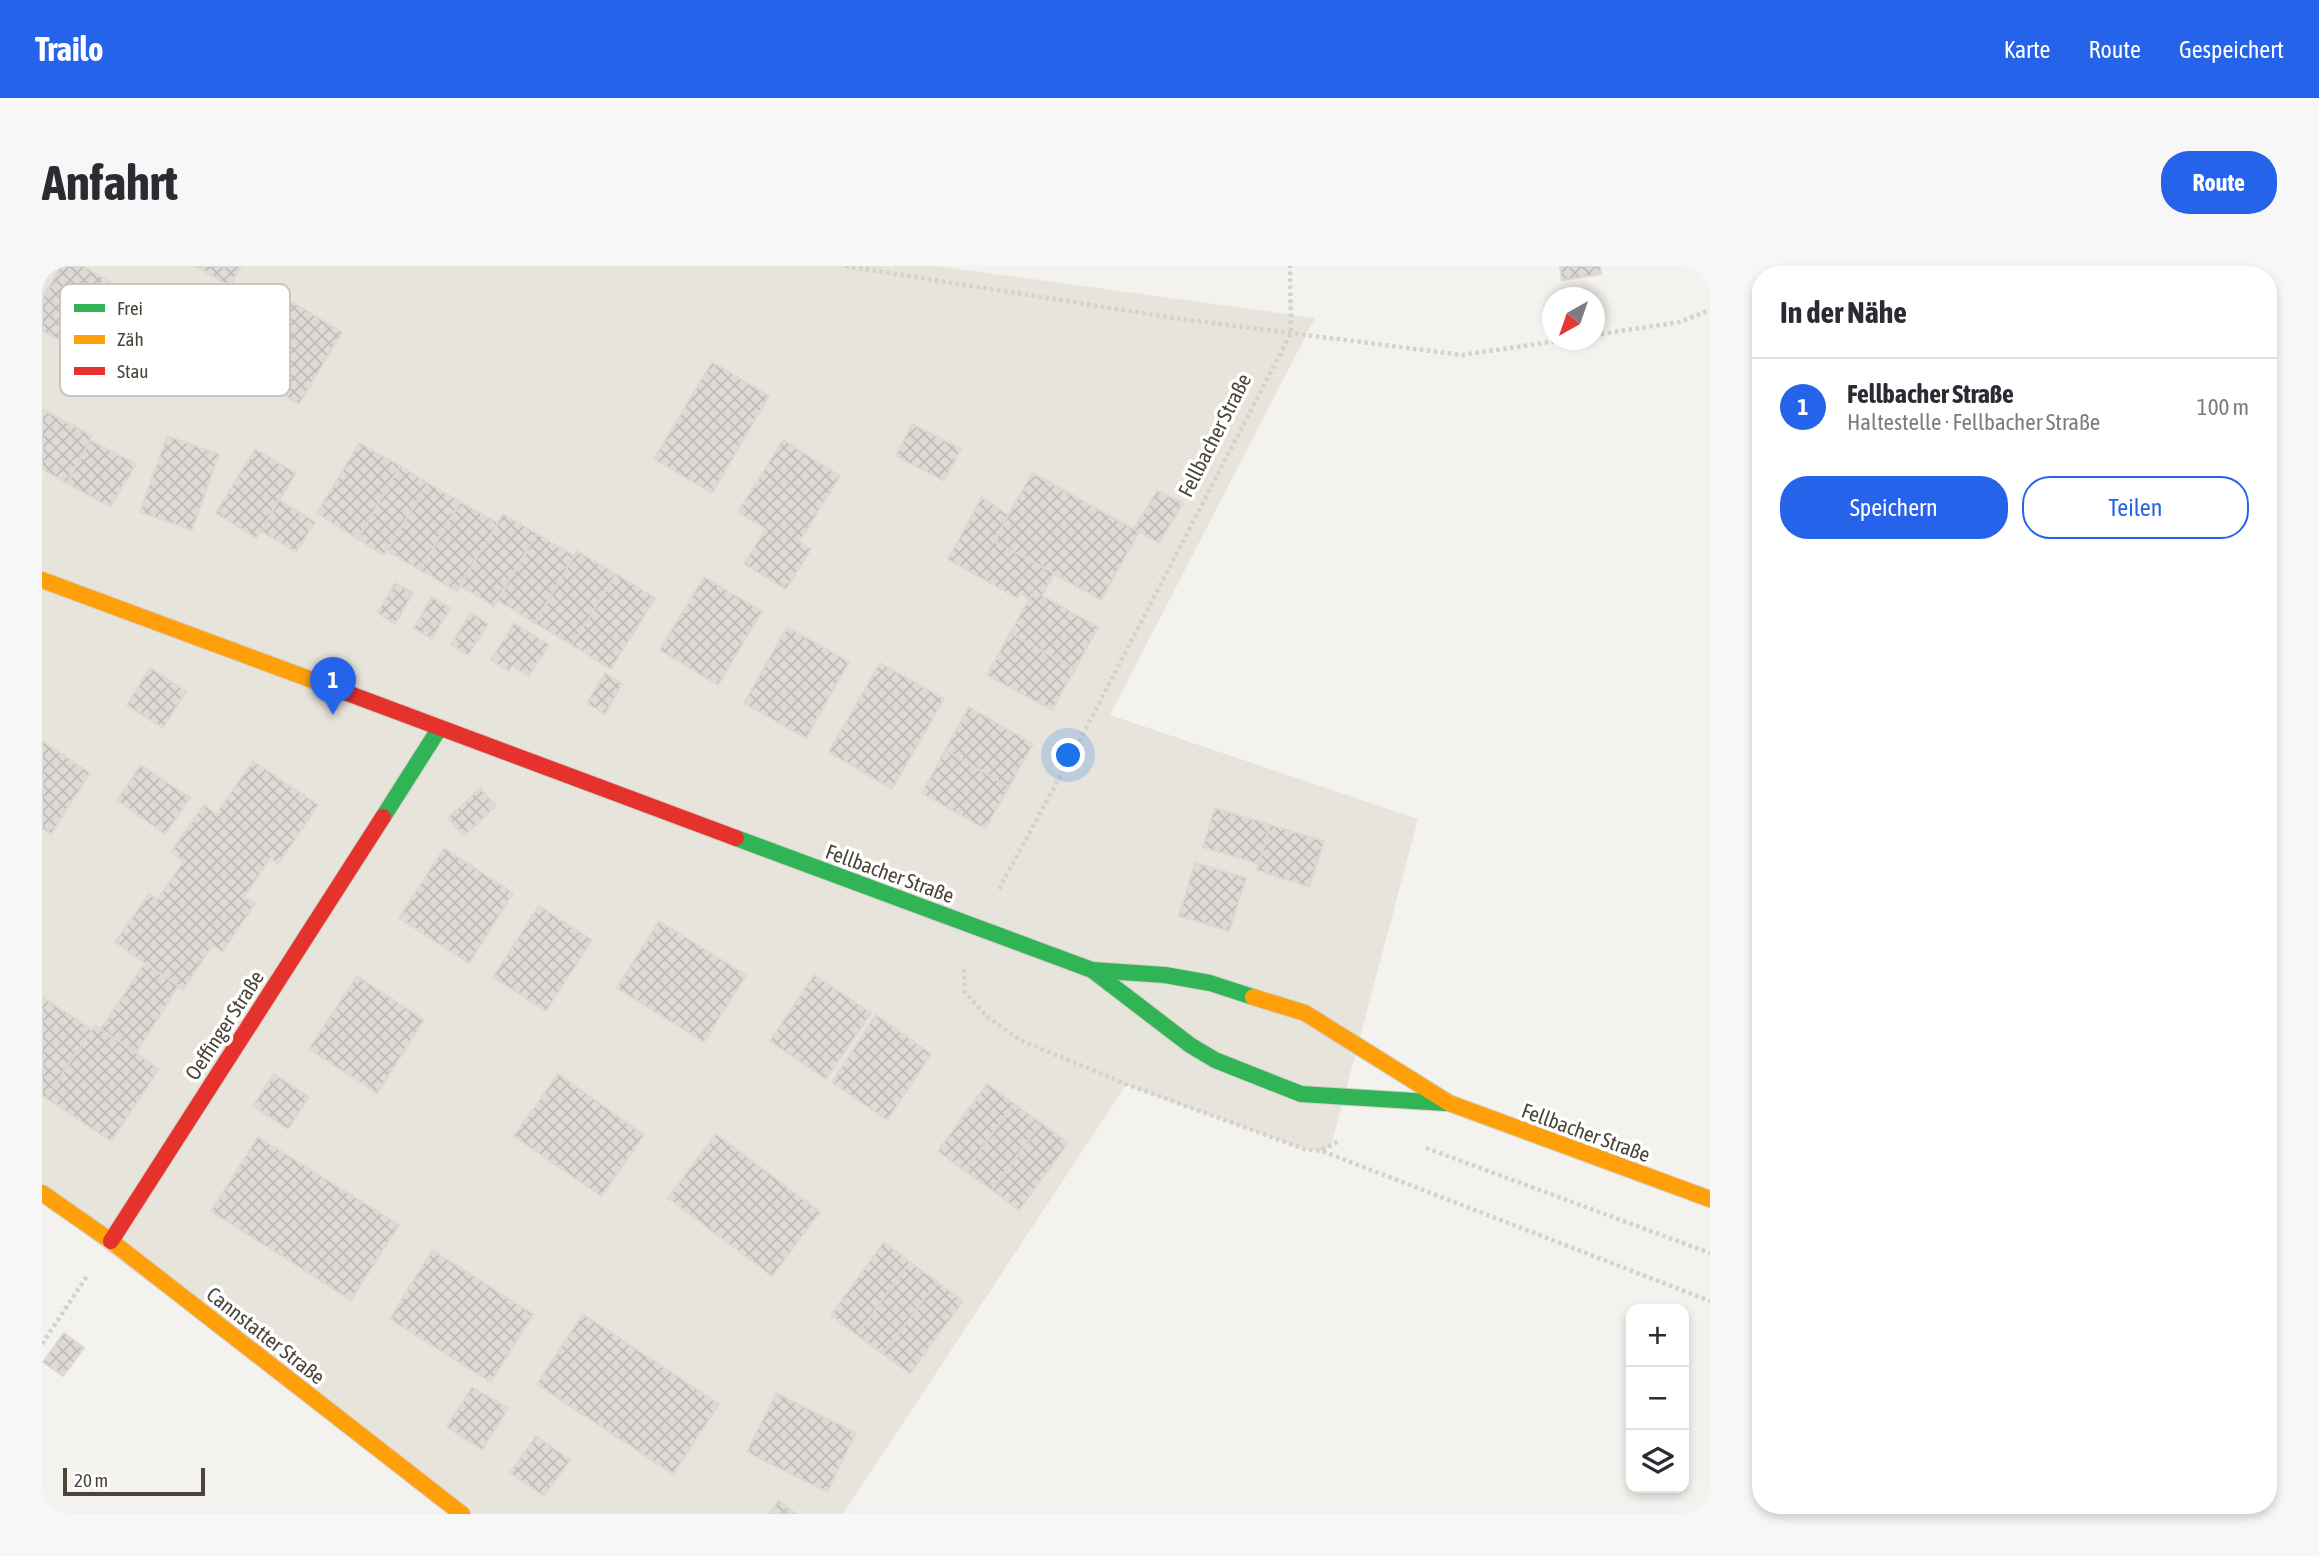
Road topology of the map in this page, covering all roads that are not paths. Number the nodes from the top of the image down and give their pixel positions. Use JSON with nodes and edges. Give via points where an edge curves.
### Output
{"nodes":[{"id":1,"x":42,"y":580,"type":"edge"},
{"id":2,"x":439,"y":729,"type":"junction"},
{"id":3,"x":1092,"y":970,"type":"junction"},
{"id":4,"x":1450,"y":1103,"type":"junction"},
{"id":5,"x":42,"y":1193,"type":"edge"},
{"id":6,"x":1710,"y":1199,"type":"edge"},
{"id":7,"x":111,"y":1241,"type":"junction"},
{"id":8,"x":462,"y":1514,"type":"edge"}],
"edges":[{"from":1,"to":2,"type":"main road","name":"Fellbacher Straße"},
{"from":2,"to":3,"type":"main road","name":"Fellbacher Straße"},
{"from":2,"to":7,"type":"main road","name":"Oeffinger Straße"},
{"from":3,"to":4,"type":"main road","name":"Fellbacher Straße","via":[[1210,983],[1306,1013]]},
{"from":3,"to":4,"type":"main road","name":"Fellbacher Straße","via":[[1215,1060],[1301,1094]]},
{"from":4,"to":6,"type":"main road","name":"Fellbacher Straße"},
{"from":5,"to":7,"type":"main road","name":"Cannstatter Straße"},
{"from":7,"to":8,"type":"main road","name":"Cannstatter Straße"}]}
